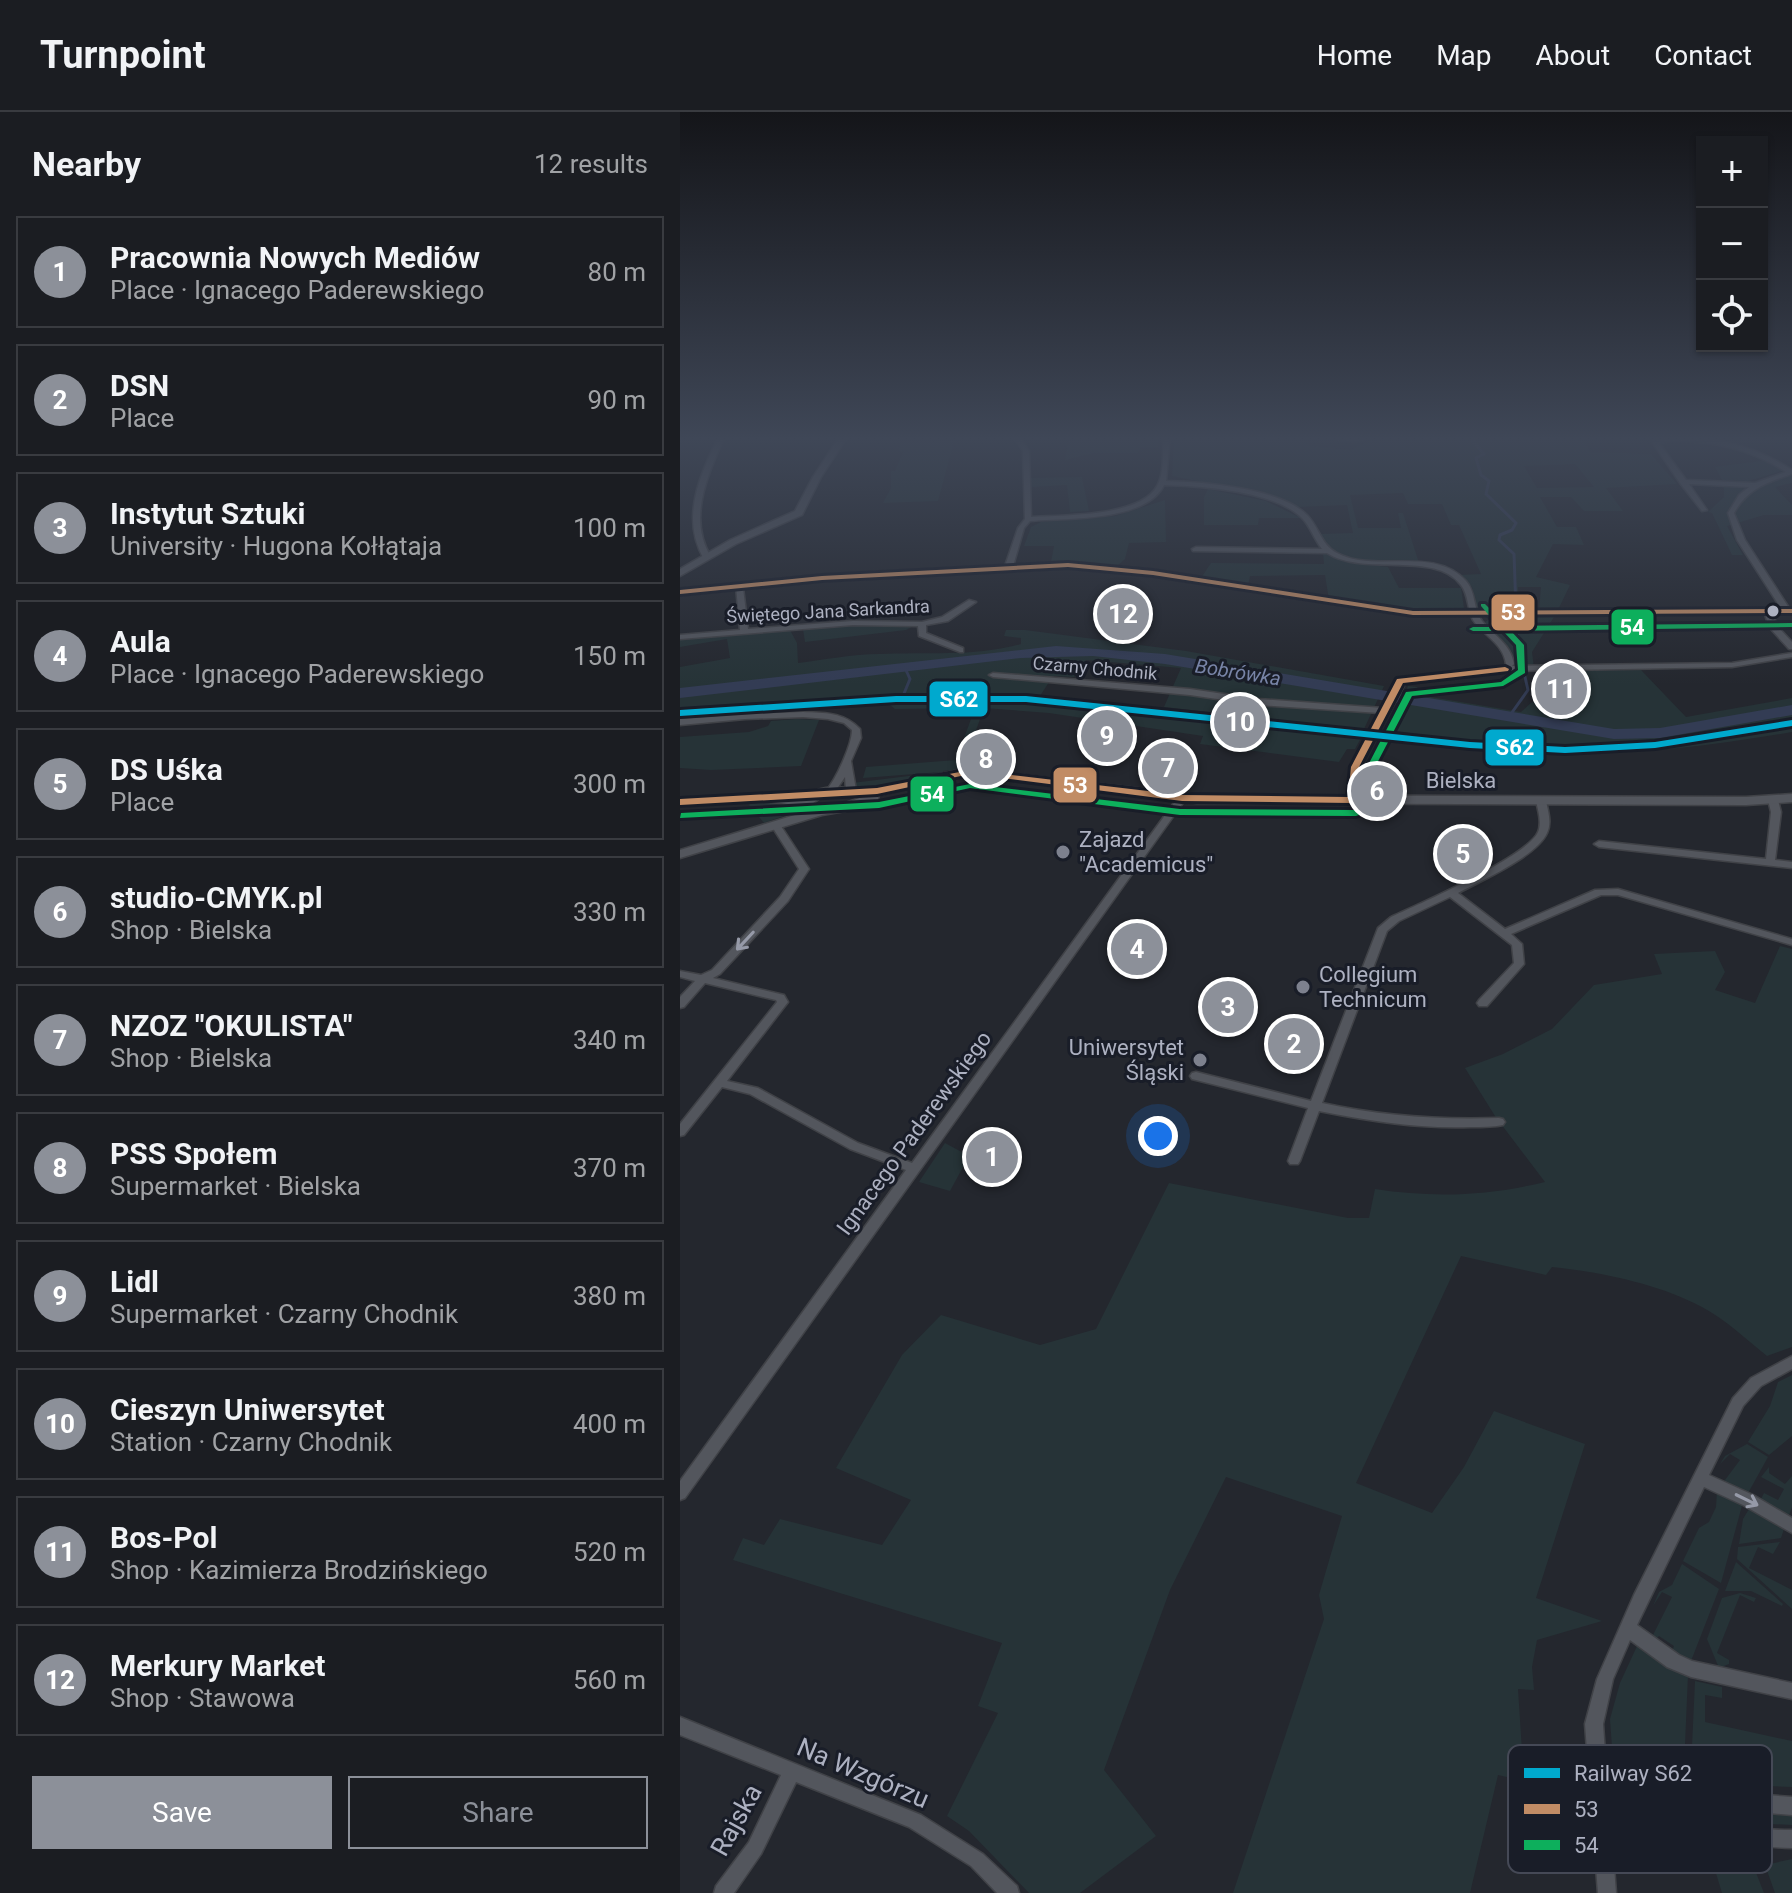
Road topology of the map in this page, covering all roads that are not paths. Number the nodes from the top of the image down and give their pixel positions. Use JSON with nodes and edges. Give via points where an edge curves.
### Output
{"nodes":[{"id":1,"x":693,"y":519,"type":"edge"},
{"id":2,"x":784,"y":519,"type":"edge"},
{"id":3,"x":1028,"y":519,"type":"edge"},
{"id":4,"x":1306,"y":519,"type":"edge"},
{"id":5,"x":1731,"y":519,"type":"edge"},
{"id":6,"x":1196,"y":549,"type":"dead end"},
{"id":7,"x":1326,"y":551,"type":"junction"},
{"id":8,"x":707,"y":557,"type":"junction"},
{"id":9,"x":1009,"y":566,"type":"junction"},
{"id":10,"x":680,"y":573,"type":"edge"},
{"id":11,"x":739,"y":588,"type":"junction"},
{"id":12,"x":680,"y":592,"type":"edge"},
{"id":13,"x":972,"y":602,"type":"dead end"},
{"id":14,"x":1768,"y":611,"type":"junction"},
{"id":15,"x":1789,"y":611,"type":"edge"},
{"id":16,"x":1473,"y":615,"type":"junction"},
{"id":17,"x":922,"y":624,"type":"junction"},
{"id":18,"x":744,"y":630,"type":"junction"},
{"id":19,"x":680,"y":637,"type":"edge"},
{"id":20,"x":1792,"y":647,"type":"edge"},
{"id":21,"x":960,"y":650,"type":"dead end"},
{"id":22,"x":1792,"y":655,"type":"edge"},
{"id":23,"x":1505,"y":669,"type":"junction"},
{"id":24,"x":993,"y":675,"type":"dead end"},
{"id":25,"x":1386,"y":711,"type":"junction"},
{"id":26,"x":680,"y":722,"type":"edge"},
{"id":27,"x":848,"y":758,"type":"junction"},
{"id":28,"x":831,"y":791,"type":"junction"},
{"id":29,"x":857,"y":794,"type":"junction"},
{"id":30,"x":1182,"y":798,"type":"junction"},
{"id":31,"x":1792,"y":798,"type":"edge"},
{"id":32,"x":1352,"y":800,"type":"junction"},
{"id":33,"x":1773,"y":800,"type":"junction"},
{"id":34,"x":809,"y":801,"type":"junction"},
{"id":35,"x":1541,"y":801,"type":"junction"},
{"id":36,"x":680,"y":802,"type":"edge"},
{"id":37,"x":821,"y":811,"type":"junction"},
{"id":38,"x":776,"y":825,"type":"junction"},
{"id":39,"x":1599,"y":844,"type":"dead end"},
{"id":40,"x":680,"y":854,"type":"edge"},
{"id":41,"x":1770,"y":863,"type":"junction"},
{"id":42,"x":1792,"y":865,"type":"edge"},
{"id":43,"x":1450,"y":892,"type":"junction"},
{"id":44,"x":1505,"y":933,"type":"junction"},
{"id":45,"x":1792,"y":942,"type":"edge"},
{"id":46,"x":680,"y":974,"type":"edge"},
{"id":47,"x":703,"y":979,"type":"junction"},
{"id":48,"x":1483,"y":1003,"type":"dead end"},
{"id":49,"x":680,"y":1004,"type":"edge"},
{"id":50,"x":1196,"y":1076,"type":"dead end"},
{"id":51,"x":720,"y":1083,"type":"junction"},
{"id":52,"x":1312,"y":1106,"type":"junction"},
{"id":53,"x":1499,"y":1122,"type":"dead end"},
{"id":54,"x":680,"y":1132,"type":"edge"},
{"id":55,"x":1294,"y":1161,"type":"dead end"},
{"id":56,"x":915,"y":1169,"type":"junction"},
{"id":57,"x":1792,"y":1362,"type":"edge"},
{"id":58,"x":1700,"y":1478,"type":"junction"},
{"id":59,"x":680,"y":1493,"type":"edge"},
{"id":60,"x":1792,"y":1526,"type":"edge"},
{"id":61,"x":1627,"y":1628,"type":"junction"},
{"id":62,"x":1792,"y":1691,"type":"edge"},
{"id":63,"x":680,"y":1726,"type":"edge"},
{"id":64,"x":1595,"y":1745,"type":"edge"},
{"id":65,"x":792,"y":1771,"type":"junction"},
{"id":66,"x":1772,"y":1805,"type":"edge"},
{"id":67,"x":1792,"y":1806,"type":"edge"},
{"id":68,"x":1772,"y":1836,"type":"edge"},
{"id":69,"x":1792,"y":1839,"type":"edge"},
{"id":70,"x":1605,"y":1873,"type":"edge"},
{"id":71,"x":723,"y":1893,"type":"edge"},
{"id":72,"x":1010,"y":1893,"type":"edge"},
{"id":73,"x":1607,"y":1893,"type":"edge"}],
"edges":[{"from":1,"to":8,"type":"street","via":[[699,550]]},
{"from":2,"to":8,"type":"street"},
{"from":3,"to":9,"type":"street"},
{"from":4,"to":7,"type":"street"},
{"from":5,"to":15,"type":"street"},
{"from":6,"to":7,"type":"street"},
{"from":7,"to":16,"type":"street","via":[[1364,564],[1425,565],[1445,571],[1466,587]]},
{"from":8,"to":10,"type":"street"},
{"from":9,"to":11,"type":"street"},
{"from":9,"to":16,"type":"street","via":[[1118,568],[1369,609]]},
{"from":11,"to":12,"type":"street"},
{"from":11,"to":18,"type":"street"},
{"from":13,"to":17,"type":"street","name":"Świętego Jana Sarkandra","via":[[945,619]]},
{"from":14,"to":15,"type":"street"},
{"from":14,"to":16,"type":"street"},
{"from":14,"to":20,"type":"street","via":[[1773,627]]},
{"from":16,"to":23,"type":"street","via":[[1508,652],[1510,664]]},
{"from":17,"to":18,"type":"street","name":"Świętego Jana Sarkandra"},
{"from":17,"to":21,"type":"street","via":[[925,636]]},
{"from":18,"to":19,"type":"street","name":"Świętego Jana Sarkandra"},
{"from":22,"to":23,"type":"street","via":[[1702,667]]},
{"from":23,"to":25,"type":"street","via":[[1400,681]]},
{"from":24,"to":25,"type":"street","name":"Czarny Chodnik"},
{"from":25,"to":32,"type":"street","via":[[1351,777]]},
{"from":26,"to":27,"type":"street","via":[[839,716],[857,731]]},
{"from":27,"to":28,"type":"street"},
{"from":27,"to":29,"type":"street"},
{"from":28,"to":29,"type":"street"},
{"from":28,"to":34,"type":"street"},
{"from":29,"to":30,"type":"street","name":"Bielska","via":[[988,774]]},
{"from":29,"to":37,"type":"street"},
{"from":30,"to":32,"type":"street","name":"Bielska"},
{"from":30,"to":56,"type":"street","name":"Ignacego Paderewskiego"},
{"from":31,"to":33,"type":"street","name":"Bielska"},
{"from":32,"to":35,"type":"street","name":"Bielska"},
{"from":33,"to":35,"type":"street","name":"Bielska"},
{"from":33,"to":41,"type":"street"},
{"from":34,"to":36,"type":"street"},
{"from":34,"to":37,"type":"street"},
{"from":34,"to":38,"type":"street"},
{"from":35,"to":43,"type":"street","via":[[1544,829],[1538,841]]},
{"from":37,"to":38,"type":"street"},
{"from":38,"to":40,"type":"street"},
{"from":38,"to":47,"type":"street","one_way":true,"via":[[804,869],[784,899],[716,972]]},
{"from":39,"to":41,"type":"street"},
{"from":41,"to":42,"type":"street"},
{"from":43,"to":44,"type":"street"},
{"from":43,"to":52,"type":"street","via":[[1382,930]]},
{"from":44,"to":45,"type":"street","via":[[1599,892],[1618,892]]},
{"from":44,"to":48,"type":"street","via":[[1517,944],[1519,964]]},
{"from":46,"to":47,"type":"street"},
{"from":47,"to":49,"type":"street"},
{"from":47,"to":51,"type":"street","via":[[783,1002]]},
{"from":50,"to":52,"type":"street"},
{"from":51,"to":54,"type":"street"},
{"from":51,"to":56,"type":"street","via":[[754,1091],[854,1146]]},
{"from":52,"to":53,"type":"street","via":[[1432,1126]]},
{"from":52,"to":55,"type":"street"},
{"from":56,"to":59,"type":"street","name":"Ignacego Paderewskiego"},
{"from":57,"to":58,"type":"street","via":[[1756,1382],[1738,1402]]},
{"from":58,"to":60,"type":"street","one_way":true},
{"from":58,"to":61,"type":"street"},
{"from":61,"to":62,"type":"street","via":[[1691,1669]]},
{"from":61,"to":64,"type":"street","via":[[1605,1679],[1594,1724]]},
{"from":63,"to":65,"type":"street","name":"Na Wzgórzu"},
{"from":65,"to":71,"type":"street","name":"Rajska","via":[[755,1848]]},
{"from":65,"to":72,"type":"street","name":"Na Wzgórzu","via":[[863,1797],[944,1836]]},
{"from":66,"to":67,"type":"street"},
{"from":68,"to":69,"type":"street"},
{"from":70,"to":73,"type":"street"}]}
